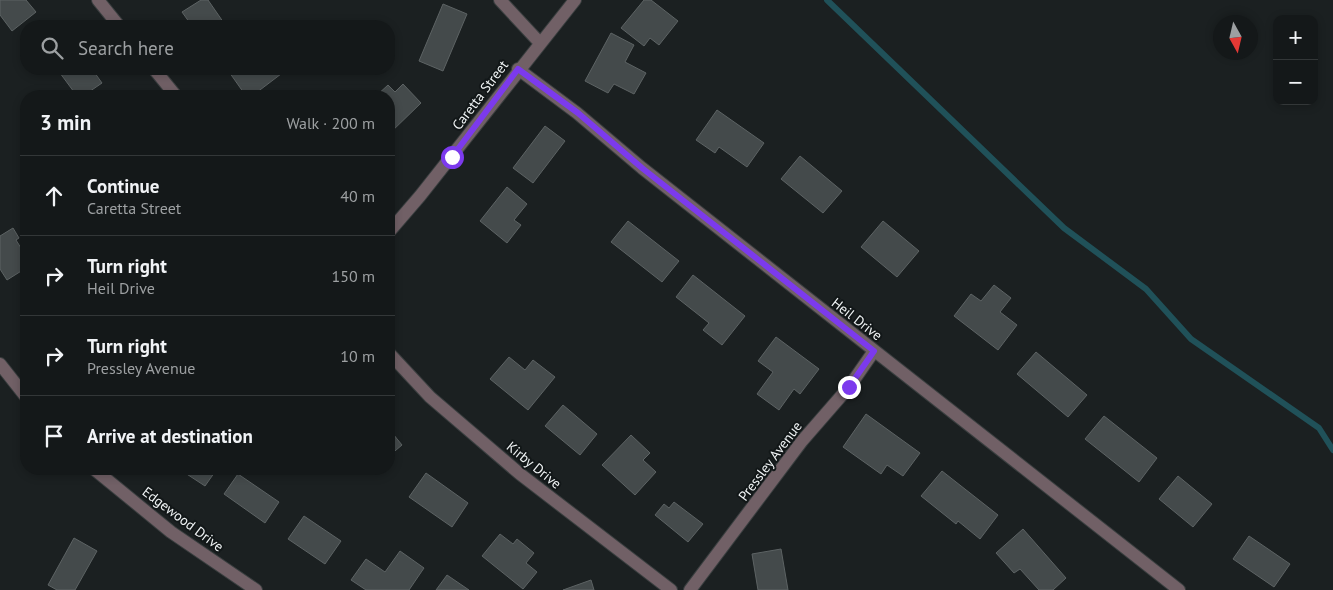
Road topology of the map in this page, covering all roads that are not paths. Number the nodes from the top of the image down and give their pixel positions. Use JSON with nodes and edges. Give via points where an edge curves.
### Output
{"nodes":[{"id":1,"x":98,"y":0,"type":"edge"},
{"id":2,"x":500,"y":0,"type":"edge"},
{"id":3,"x":575,"y":0,"type":"edge"},
{"id":4,"x":114,"y":20,"type":"edge"},
{"id":5,"x":540,"y":42,"type":"junction"},
{"id":6,"x":518,"y":69,"type":"junction"},
{"id":7,"x":159,"y":75,"type":"edge"},
{"id":8,"x":171,"y":90,"type":"edge"},
{"id":9,"x":395,"y":225,"type":"edge"},
{"id":10,"x":874,"y":351,"type":"junction"},
{"id":11,"x":395,"y":359,"type":"edge"},
{"id":12,"x":0,"y":364,"type":"edge"},
{"id":13,"x":20,"y":389,"type":"edge"},
{"id":14,"x":101,"y":475,"type":"edge"},
{"id":15,"x":256,"y":590,"type":"edge"},
{"id":16,"x":671,"y":590,"type":"edge"},
{"id":17,"x":690,"y":590,"type":"edge"},
{"id":18,"x":1179,"y":590,"type":"edge"}],
"edges":[{"from":1,"to":4,"type":"street"},
{"from":2,"to":5,"type":"street"},
{"from":3,"to":5,"type":"street","name":"Caretta Street"},
{"from":5,"to":6,"type":"street","name":"Caretta Street"},
{"from":6,"to":9,"type":"street","name":"Caretta Street","via":[[452,157]]},
{"from":6,"to":10,"type":"street","name":"Heil Drive","via":[[578,113],[642,168]]},
{"from":7,"to":8,"type":"street"},
{"from":10,"to":17,"type":"street","name":"Pressley Avenue"},
{"from":10,"to":18,"type":"street","name":"Heil Drive"},
{"from":11,"to":16,"type":"street","name":"Kirby Drive","via":[[430,397],[520,474]]},
{"from":12,"to":13,"type":"street"},
{"from":14,"to":15,"type":"street","name":"Edgewood Drive","via":[[171,532]]}]}
